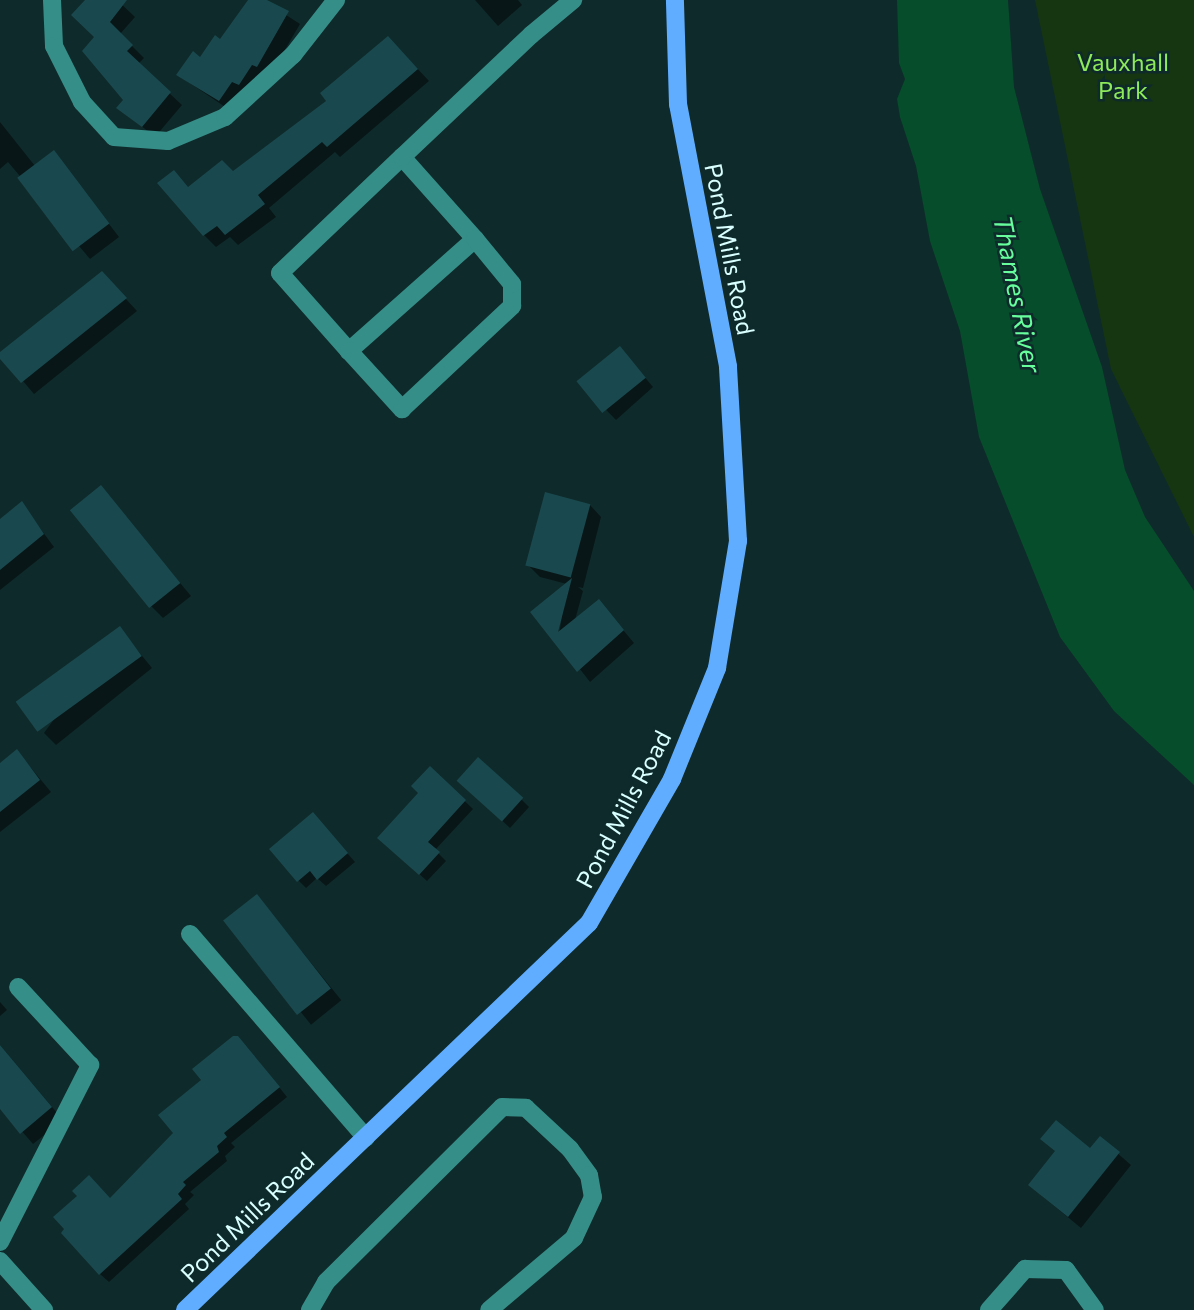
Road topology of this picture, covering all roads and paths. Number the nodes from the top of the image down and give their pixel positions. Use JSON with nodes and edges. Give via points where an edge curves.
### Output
{"nodes":[{"id":1,"x":52,"y":0,"type":"edge"},
{"id":2,"x":336,"y":0,"type":"edge"},
{"id":3,"x":573,"y":0,"type":"edge"},
{"id":4,"x":675,"y":0,"type":"edge"},
{"id":5,"x":402,"y":157,"type":"junction"},
{"id":6,"x":475,"y":239,"type":"junction"},
{"id":7,"x":349,"y":352,"type":"junction"},
{"id":8,"x":190,"y":934,"type":"dead end"},
{"id":9,"x":18,"y":987,"type":"dead end"},
{"id":10,"x":366,"y":1138,"type":"junction"},
{"id":11,"x":0,"y":1242,"type":"edge"},
{"id":12,"x":0,"y":1261,"type":"edge"},
{"id":13,"x":44,"y":1310,"type":"edge"},
{"id":14,"x":185,"y":1310,"type":"edge"},
{"id":15,"x":310,"y":1310,"type":"edge"},
{"id":16,"x":489,"y":1310,"type":"edge"},
{"id":17,"x":989,"y":1310,"type":"edge"},
{"id":18,"x":1095,"y":1310,"type":"edge"}],
"edges":[{"from":1,"to":2,"type":"street","via":[[54,46],[82,102],[114,137],[167,141],[225,117],[293,55]]},
{"from":3,"to":5,"type":"street"},
{"from":4,"to":10,"type":"main road","name":"Pond Mills Road","via":[[678,104],[729,379],[738,541],[716,668],[672,779],[589,923]]},
{"from":5,"to":6,"type":"street"},
{"from":5,"to":7,"type":"street","via":[[280,273]]},
{"from":6,"to":7,"type":"street"},
{"from":6,"to":7,"type":"street","via":[[512,284],[512,306],[402,409]]},
{"from":8,"to":10,"type":"street"},
{"from":9,"to":11,"type":"street","via":[[90,1065]]},
{"from":10,"to":14,"type":"main road","name":"Pond Mills Road"},
{"from":12,"to":13,"type":"street"},
{"from":15,"to":16,"type":"street","via":[[326,1282],[502,1107],[526,1108],[570,1149],[589,1175],[593,1197],[574,1238]]},
{"from":17,"to":18,"type":"street","via":[[1025,1269],[1066,1270]]}]}
